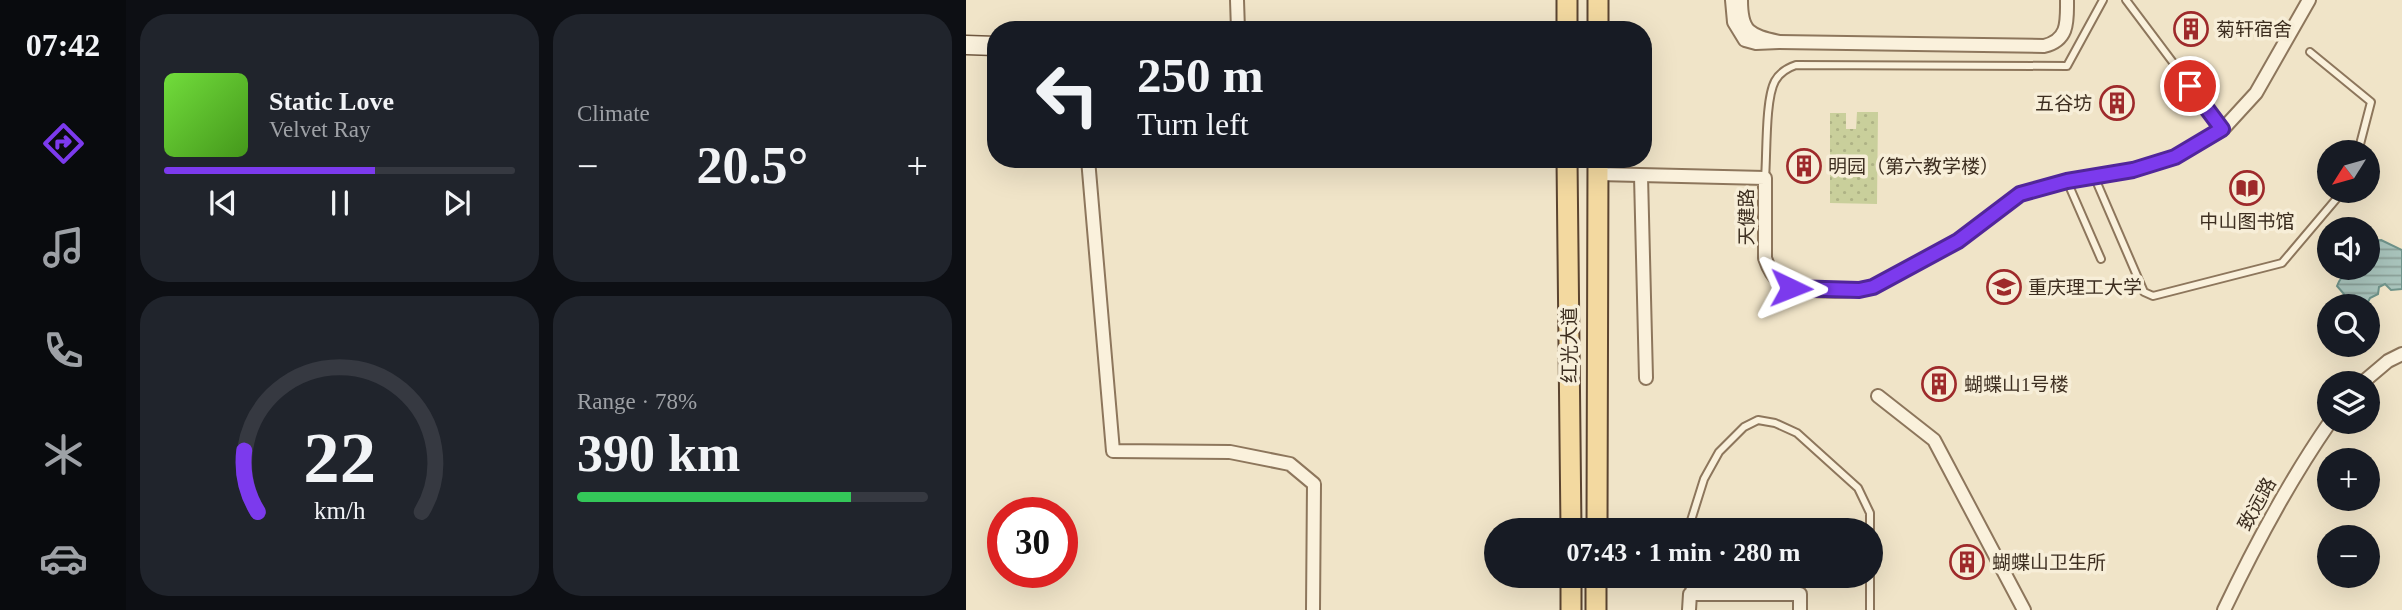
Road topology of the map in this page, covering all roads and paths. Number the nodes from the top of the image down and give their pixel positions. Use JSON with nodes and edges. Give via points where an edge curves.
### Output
{"nodes":[{"id":1,"x":1237,"y":0,"type":"edge"},
{"id":2,"x":1567,"y":0,"type":"edge"},
{"id":3,"x":1598,"y":0,"type":"edge"},
{"id":4,"x":1732,"y":0,"type":"edge"},
{"id":5,"x":1741,"y":0,"type":"edge"},
{"id":6,"x":2067,"y":0,"type":"edge"},
{"id":7,"x":2102,"y":0,"type":"edge"},
{"id":8,"x":2126,"y":0,"type":"edge"},
{"id":9,"x":2309,"y":0,"type":"edge"},
{"id":10,"x":1238,"y":21,"type":"edge"},
{"id":11,"x":1567,"y":21,"type":"edge"},
{"id":12,"x":1598,"y":21,"type":"edge"},
{"id":13,"x":1779,"y":42,"type":"junction"},
{"id":14,"x":966,"y":44,"type":"edge"},
{"id":15,"x":987,"y":45,"type":"edge"},
{"id":16,"x":2310,"y":52,"type":"dead end"},
{"id":17,"x":2222,"y":129,"type":"junction"},
{"id":18,"x":2361,"y":140,"type":"edge"},
{"id":19,"x":1089,"y":168,"type":"edge"},
{"id":20,"x":1567,"y":168,"type":"edge"},
{"id":21,"x":1598,"y":168,"type":"edge"},
{"id":22,"x":1603,"y":168,"type":"edge"},
{"id":23,"x":1641,"y":176,"type":"junction"},
{"id":24,"x":2094,"y":176,"type":"junction"},
{"id":25,"x":1765,"y":178,"type":"junction"},
{"id":26,"x":2067,"y":181,"type":"junction"},
{"id":27,"x":2333,"y":203,"type":"edge"},
{"id":28,"x":2101,"y":259,"type":"dead end"},
{"id":29,"x":2402,"y":354,"type":"edge"},
{"id":30,"x":2376,"y":371,"type":"edge"},
{"id":31,"x":1646,"y":378,"type":"dead end"},
{"id":32,"x":1878,"y":396,"type":"dead end"},
{"id":33,"x":2322,"y":434,"type":"edge"},
{"id":34,"x":1570,"y":518,"type":"edge"},
{"id":35,"x":1597,"y":518,"type":"edge"},
{"id":36,"x":1692,"y":518,"type":"edge"},
{"id":37,"x":1870,"y":518,"type":"edge"},
{"id":38,"x":1571,"y":588,"type":"edge"},
{"id":39,"x":1596,"y":588,"type":"edge"},
{"id":40,"x":1690,"y":588,"type":"edge"},
{"id":41,"x":1870,"y":588,"type":"edge"},
{"id":42,"x":1690,"y":594,"type":"junction"},
{"id":43,"x":1313,"y":610,"type":"edge"},
{"id":44,"x":1571,"y":610,"type":"edge"},
{"id":45,"x":1596,"y":610,"type":"edge"},
{"id":46,"x":1689,"y":610,"type":"edge"},
{"id":47,"x":1800,"y":610,"type":"edge"},
{"id":48,"x":1870,"y":610,"type":"edge"},
{"id":49,"x":2024,"y":610,"type":"edge"},
{"id":50,"x":2224,"y":610,"type":"edge"}],
"edges":[{"from":1,"to":10,"type":"street"},
{"from":2,"to":11,"type":"main road"},
{"from":3,"to":12,"type":"main road"},
{"from":4,"to":13,"type":"street","via":[[1734,22],[1745,40]]},
{"from":5,"to":13,"type":"street","via":[[1749,33]]},
{"from":6,"to":13,"type":"street","via":[[2065,33],[2044,46]]},
{"from":7,"to":25,"type":"lane","via":[[2067,66],[1787,68],[1771,91]]},
{"from":8,"to":17,"type":"lane"},
{"from":9,"to":17,"type":"street","name":"天健路","via":[[2256,93]]},
{"from":14,"to":15,"type":"street"},
{"from":16,"to":18,"type":"lane","via":[[2371,102]]},
{"from":17,"to":24,"type":"street","name":"天健路","via":[[2175,157]]},
{"from":19,"to":43,"type":"street","via":[[1113,451],[1230,452],[1290,464],[1314,484]]},
{"from":20,"to":34,"type":"main road","name":"红光大道"},
{"from":21,"to":35,"type":"main road","name":"红光大道"},
{"from":22,"to":23,"type":"street"},
{"from":23,"to":25,"type":"street"},
{"from":23,"to":31,"type":"street"},
{"from":24,"to":26,"type":"street","name":"天健路"},
{"from":24,"to":27,"type":"lane","via":[[2144,292],[2153,296],[2282,263]]},
{"from":25,"to":26,"type":"street","name":"天健路","via":[[1765,258],[1770,271],[1791,288],[1859,290],[1891,279],[1958,241],[2020,194]]},
{"from":26,"to":28,"type":"lane"},
{"from":29,"to":30,"type":"street"},
{"from":32,"to":49,"type":"street","via":[[1934,440]]},
{"from":33,"to":50,"type":"street","name":"致远路","via":[[2252,552]]},
{"from":36,"to":37,"type":"lane","via":[[1718,452],[1758,420],[1797,433],[1858,488]]},
{"from":38,"to":44,"type":"main road"},
{"from":39,"to":45,"type":"main road"},
{"from":40,"to":42,"type":"lane"},
{"from":41,"to":48,"type":"lane"},
{"from":42,"to":46,"type":"street"},
{"from":42,"to":47,"type":"street","via":[[1800,594]]}]}
